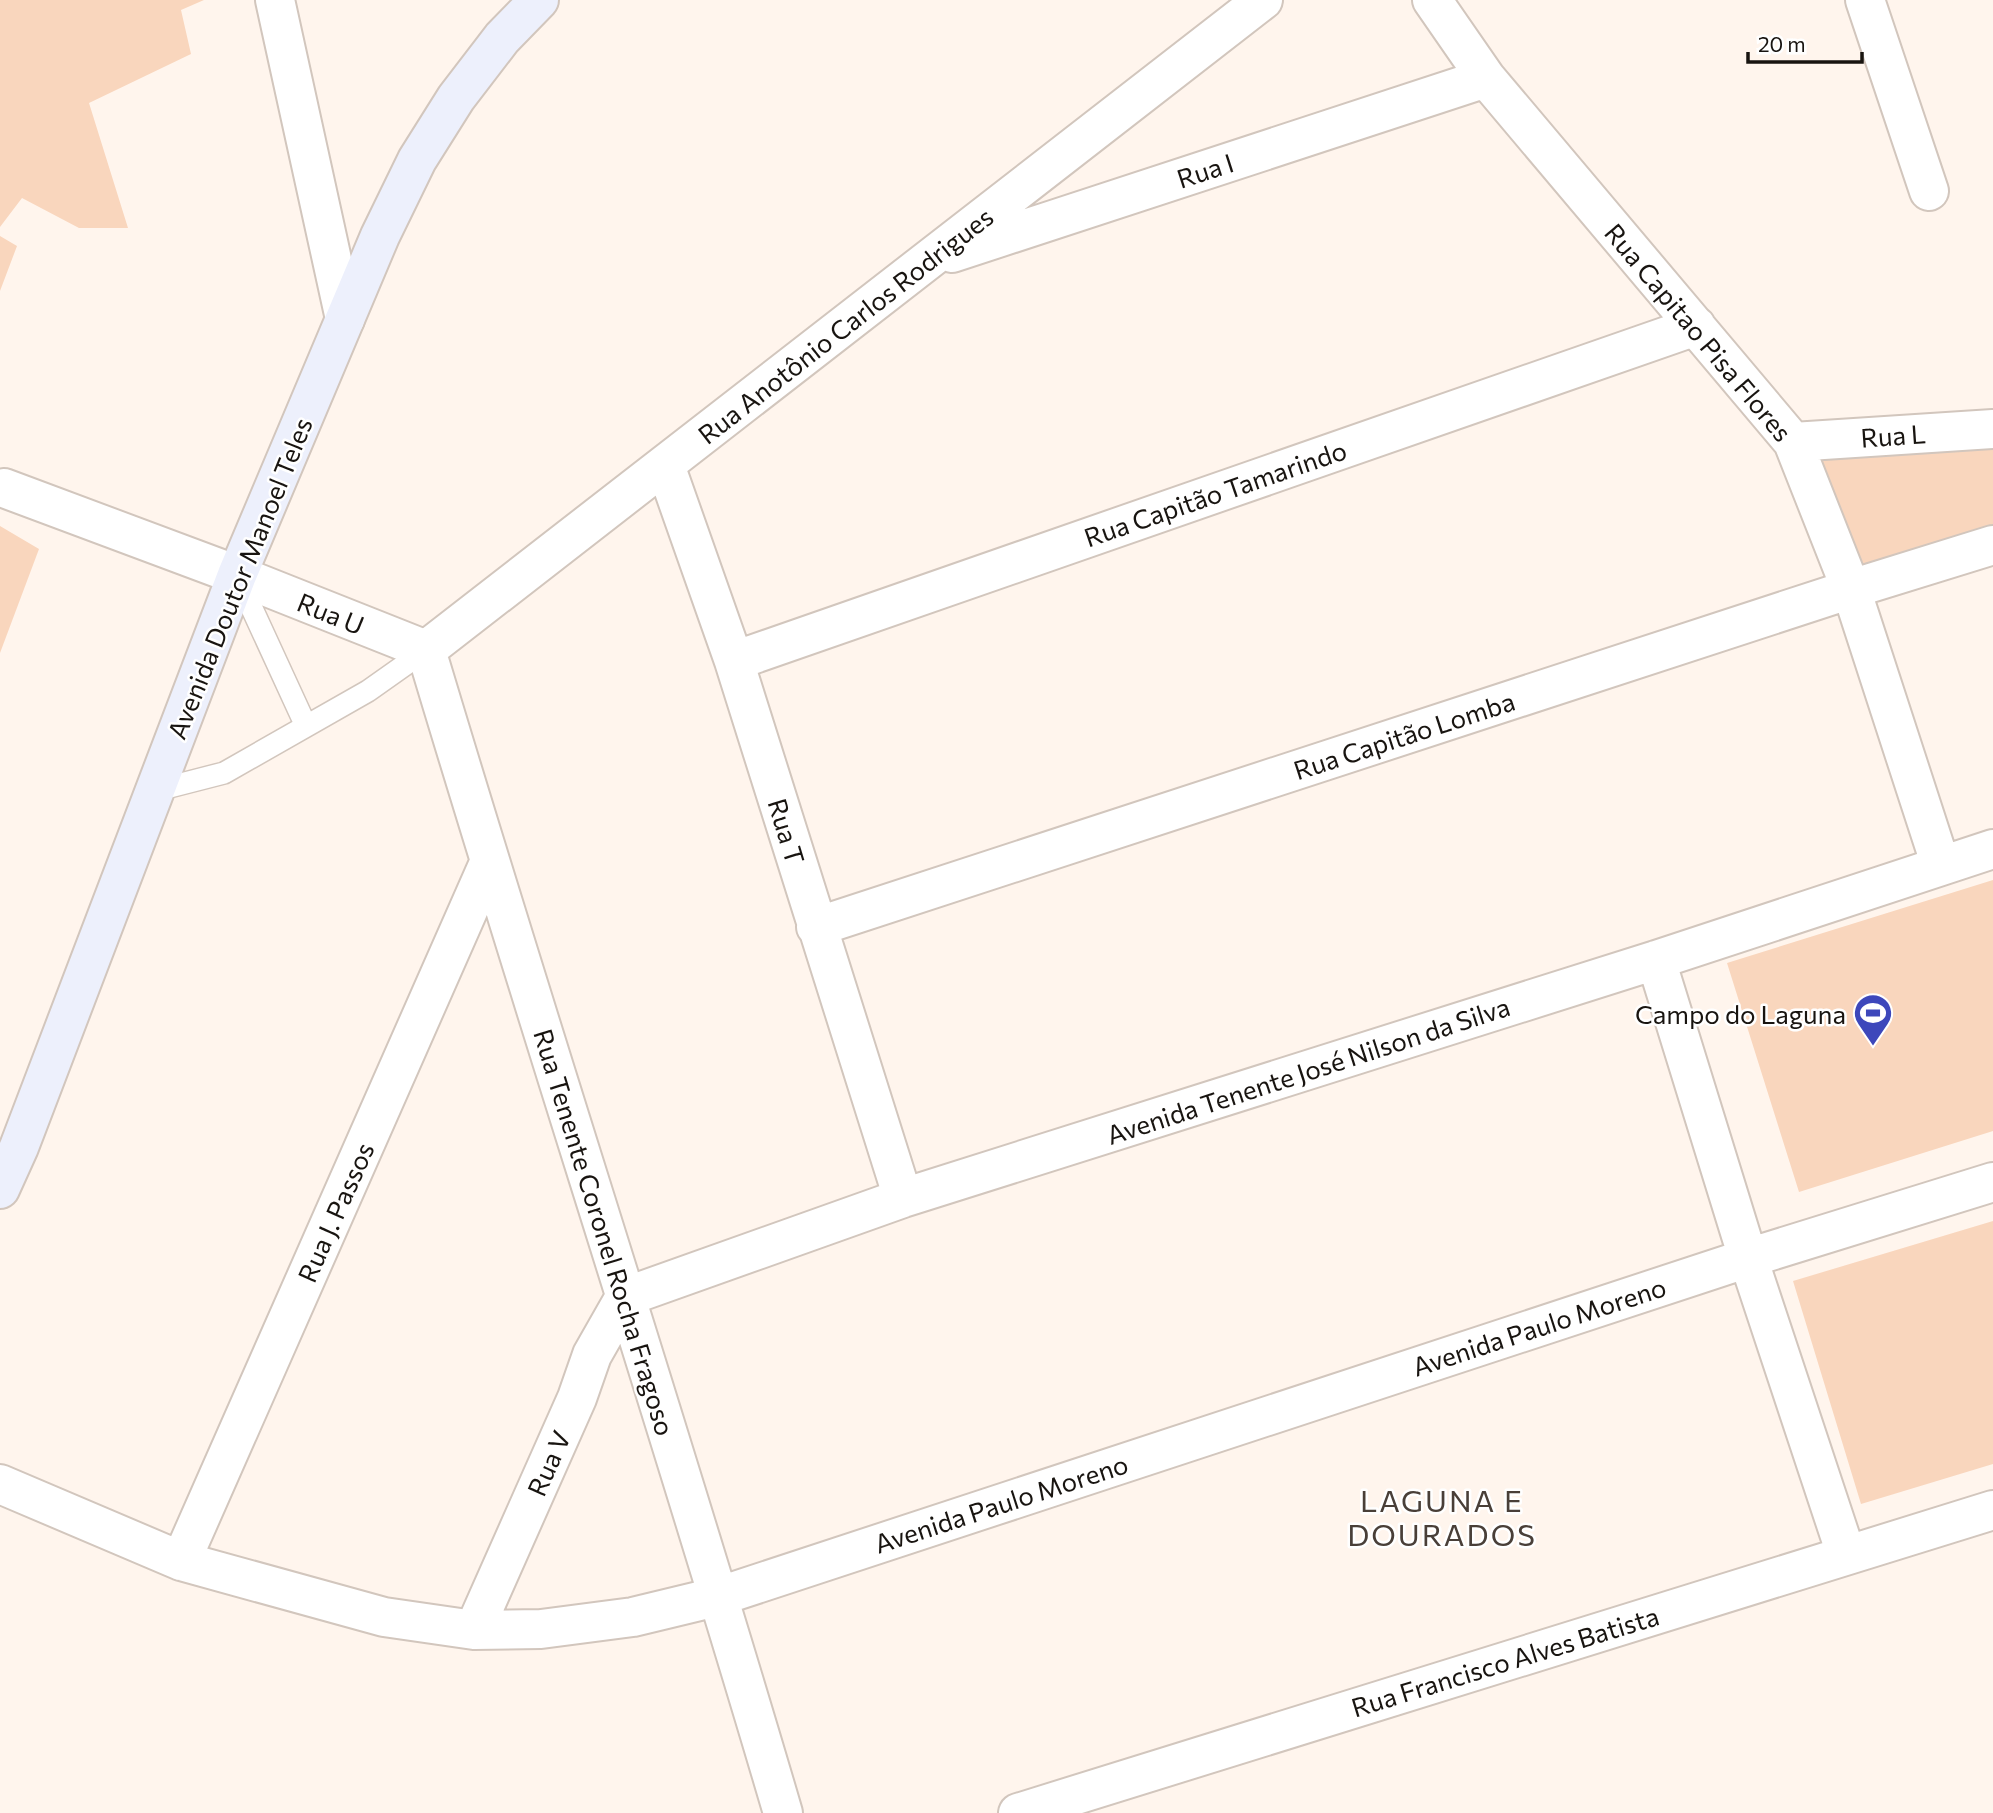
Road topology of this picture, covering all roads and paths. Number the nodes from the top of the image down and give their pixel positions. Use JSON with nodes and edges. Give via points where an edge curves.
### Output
{"nodes":[{"id":1,"x":539,"y":0,"type":"edge"},
{"id":2,"x":1263,"y":0,"type":"edge"},
{"id":3,"x":1432,"y":0,"type":"edge"},
{"id":4,"x":1865,"y":0,"type":"edge"},
{"id":5,"x":286,"y":10,"type":"edge"},
{"id":6,"x":1486,"y":78,"type":"junction"},
{"id":7,"x":1929,"y":191,"type":"dead end"},
{"id":8,"x":925,"y":262,"type":"junction"},
{"id":9,"x":345,"y":319,"type":"junction"},
{"id":10,"x":1696,"y":326,"type":"junction"},
{"id":11,"x":1993,"y":429,"type":"edge"},
{"id":12,"x":1793,"y":442,"type":"junction"},
{"id":13,"x":665,"y":465,"type":"junction"},
{"id":14,"x":4,"y":488,"type":"dead end"},
{"id":15,"x":1993,"y":545,"type":"edge"},
{"id":16,"x":237,"y":575,"type":"junction"},
{"id":17,"x":1851,"y":589,"type":"junction"},
{"id":18,"x":426,"y":650,"type":"junction"},
{"id":19,"x":734,"y":661,"type":"junction"},
{"id":20,"x":306,"y":726,"type":"junction"},
{"id":21,"x":154,"y":791,"type":"junction"},
{"id":22,"x":1993,"y":849,"type":"edge"},
{"id":23,"x":489,"y":863,"type":"junction"},
{"id":24,"x":1941,"y":866,"type":"junction"},
{"id":25,"x":816,"y":927,"type":"junction"},
{"id":26,"x":1656,"y":960,"type":"junction"},
{"id":27,"x":10,"y":1147,"type":"edge"},
{"id":28,"x":1993,"y":1182,"type":"edge"},
{"id":29,"x":0,"y":1189,"type":"edge"},
{"id":30,"x":903,"y":1198,"type":"junction"},
{"id":31,"x":1748,"y":1258,"type":"junction"},
{"id":32,"x":625,"y":1297,"type":"junction"},
{"id":33,"x":0,"y":1484,"type":"edge"},
{"id":34,"x":1993,"y":1510,"type":"edge"},
{"id":35,"x":1846,"y":1554,"type":"junction"},
{"id":36,"x":181,"y":1561,"type":"junction"},
{"id":37,"x":720,"y":1596,"type":"junction"},
{"id":38,"x":474,"y":1630,"type":"junction"},
{"id":39,"x":783,"y":1813,"type":"edge"},
{"id":40,"x":1018,"y":1813,"type":"edge"}],
"edges":[{"from":1,"to":9,"type":"main road","name":"Avenida Doutor Manoel Teles","via":[[502,38],[456,98],[417,160]]},
{"from":2,"to":8,"type":"street","name":"Rua Anotônio Carlos Rodrigues"},
{"from":3,"to":6,"type":"street","name":"Rua Capitao Pisa Flores"},
{"from":4,"to":7,"type":"street"},
{"from":5,"to":9,"type":"street"},
{"from":6,"to":8,"type":"street","name":"Rua I"},
{"from":6,"to":10,"type":"street","name":"Rua Capitao Pisa Flores"},
{"from":8,"to":13,"type":"street","name":"Rua Anotônio Carlos Rodrigues"},
{"from":9,"to":16,"type":"main road","name":"Avenida Doutor Manoel Teles"},
{"from":10,"to":12,"type":"street","name":"Rua Capitao Pisa Flores"},
{"from":10,"to":19,"type":"street","name":"Rua Capitão Tamarindo"},
{"from":11,"to":12,"type":"street","name":"Rua L"},
{"from":12,"to":17,"type":"street","name":"Rua Capitao Pisa Flores"},
{"from":13,"to":18,"type":"street","name":"Rua Anotônio Carlos Rodrigues"},
{"from":13,"to":19,"type":"street","name":"Rua T"},
{"from":14,"to":16,"type":"street","name":"Rua U"},
{"from":15,"to":17,"type":"street","name":"Rua Capitão Lomba"},
{"from":16,"to":18,"type":"street","name":"Rua U"},
{"from":16,"to":20,"type":"lane"},
{"from":16,"to":21,"type":"main road","name":"Avenida Doutor Manoel Teles"},
{"from":17,"to":24,"type":"street","name":"Rua Capitao Pisa Flores"},
{"from":17,"to":25,"type":"street","name":"Rua Capitão Lomba"},
{"from":18,"to":20,"type":"lane","via":[[368,691]]},
{"from":18,"to":23,"type":"street","name":"Rua Tenente Coronel Rocha Fragoso"},
{"from":19,"to":25,"type":"street","name":"Rua T"},
{"from":20,"to":21,"type":"lane","via":[[224,773]]},
{"from":21,"to":27,"type":"main road","name":"Avenida Doutor Manoel Teles"},
{"from":22,"to":24,"type":"street","name":"Avenida Tenente José Nilson da Silva"},
{"from":23,"to":32,"type":"street","name":"Rua Tenente Coronel Rocha Fragoso"},
{"from":23,"to":36,"type":"street","name":"Rua J. Passos"},
{"from":24,"to":26,"type":"street","name":"Avenida Tenente José Nilson da Silva"},
{"from":25,"to":30,"type":"street","name":"Rua T"},
{"from":26,"to":30,"type":"street","name":"Avenida Tenente José Nilson da Silva"},
{"from":26,"to":31,"type":"street"},
{"from":27,"to":29,"type":"main road","name":"Avenida Doutor Manoel Teles"},
{"from":28,"to":31,"type":"street","name":"Avenida Paulo Moreno"},
{"from":30,"to":32,"type":"street","name":"Avenida Tenente José Nilson da Silva"},
{"from":31,"to":35,"type":"street"},
{"from":31,"to":37,"type":"street","name":"Avenida Paulo Moreno"},
{"from":32,"to":37,"type":"street","name":"Rua Tenente Coronel Rocha Fragoso"},
{"from":32,"to":38,"type":"street","name":"Rua V","via":[[592,1355]]},
{"from":33,"to":36,"type":"street","name":"Avenida Paulo Moreno"},
{"from":34,"to":35,"type":"street","name":"Rua Francisco Alves Batista"},
{"from":35,"to":40,"type":"street","name":"Rua Francisco Alves Batista"},
{"from":36,"to":38,"type":"street","name":"Avenida Paulo Moreno","via":[[384,1617]]},
{"from":37,"to":38,"type":"street","name":"Avenida Paulo Moreno","via":[[633,1617],[541,1629]]},
{"from":37,"to":39,"type":"street","name":"Rua Tenente Coronel Rocha Fragoso"}]}
